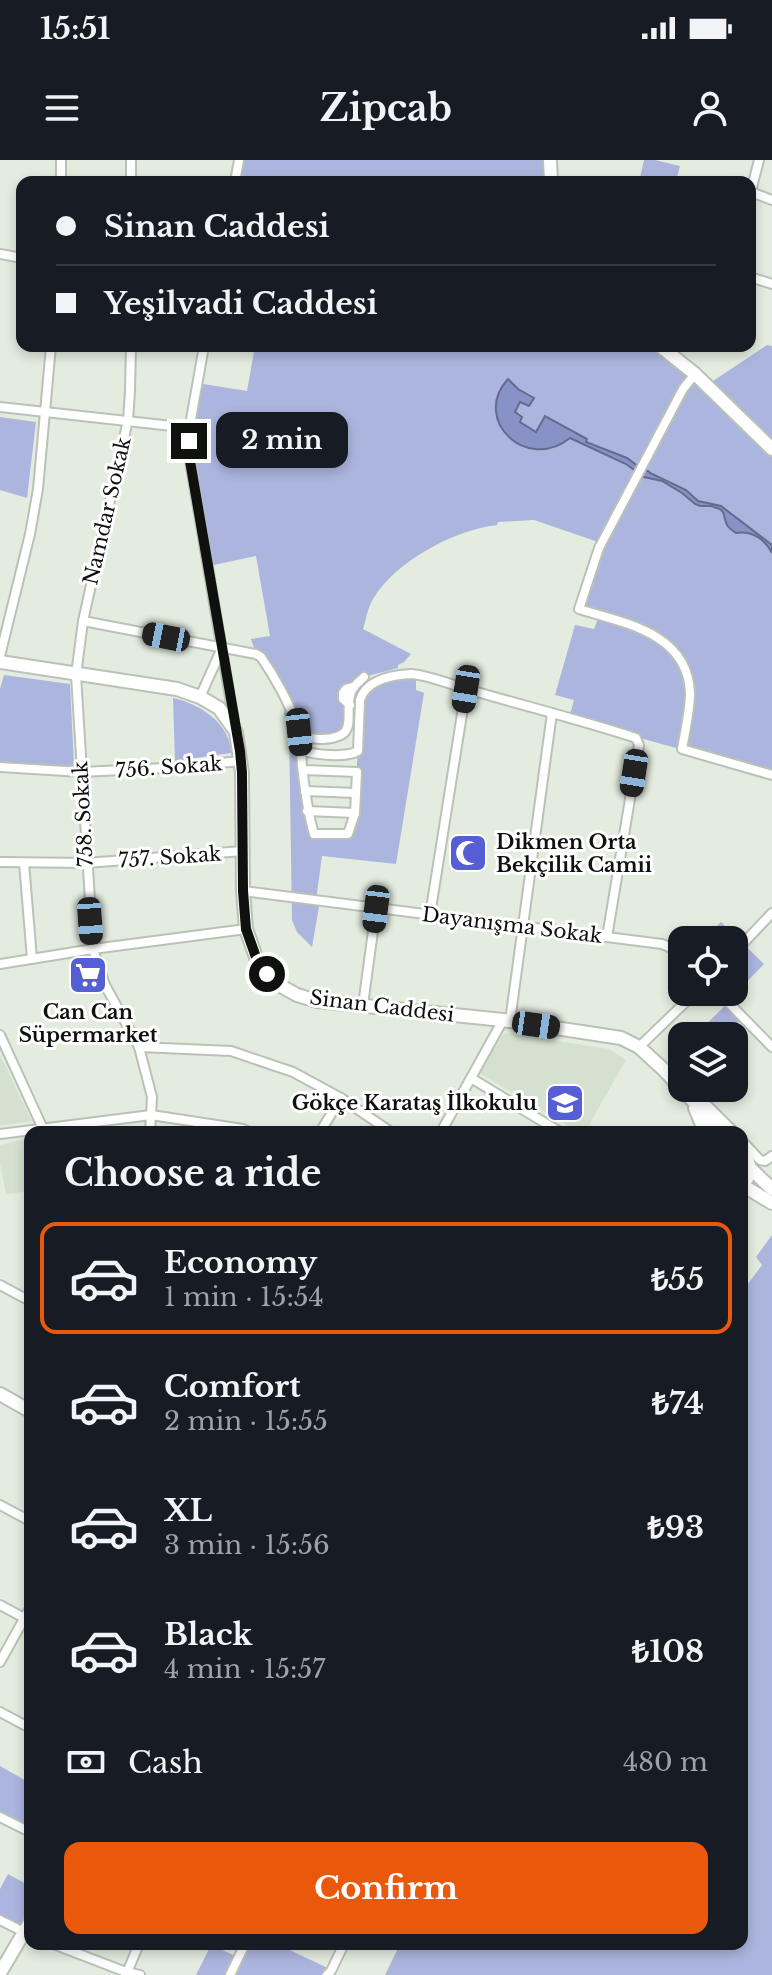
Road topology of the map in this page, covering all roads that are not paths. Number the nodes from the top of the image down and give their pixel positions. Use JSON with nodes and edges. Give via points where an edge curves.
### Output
{"nodes":[{"id":1,"x":50,"y":352,"type":"edge"},
{"id":2,"x":131,"y":352,"type":"edge"},
{"id":3,"x":203,"y":352,"type":"edge"},
{"id":4,"x":668,"y":352,"type":"edge"},
{"id":5,"x":695,"y":374,"type":"junction"},
{"id":6,"x":0,"y":407,"type":"edge"},
{"id":7,"x":45,"y":411,"type":"junction"},
{"id":8,"x":128,"y":420,"type":"junction"},
{"id":9,"x":172,"y":426,"type":"dead end"},
{"id":10,"x":772,"y":449,"type":"edge"},
{"id":11,"x":83,"y":621,"type":"junction"},
{"id":12,"x":223,"y":647,"type":"junction"},
{"id":13,"x":0,"y":659,"type":"edge"},
{"id":14,"x":76,"y":675,"type":"junction"},
{"id":15,"x":364,"y":677,"type":"dead end"},
{"id":16,"x":466,"y":689,"type":"junction"},
{"id":17,"x":200,"y":697,"type":"junction"},
{"id":18,"x":552,"y":713,"type":"junction"},
{"id":19,"x":236,"y":732,"type":"junction"},
{"id":20,"x":299,"y":732,"type":"junction"},
{"id":21,"x":301,"y":750,"type":"junction"},
{"id":22,"x":241,"y":761,"type":"junction"},
{"id":23,"x":0,"y":767,"type":"edge"},
{"id":24,"x":303,"y":770,"type":"junction"},
{"id":25,"x":81,"y":772,"type":"junction"},
{"id":26,"x":772,"y":775,"type":"edge"},
{"id":27,"x":305,"y":791,"type":"junction"},
{"id":28,"x":356,"y":793,"type":"junction"},
{"id":29,"x":307,"y":811,"type":"junction"},
{"id":30,"x":355,"y":813,"type":"junction"},
{"id":31,"x":243,"y":851,"type":"junction"},
{"id":32,"x":0,"y":862,"type":"edge"},
{"id":33,"x":24,"y":863,"type":"junction"},
{"id":34,"x":86,"y":863,"type":"junction"},
{"id":35,"x":243,"y":891,"type":"junction"},
{"id":36,"x":376,"y":909,"type":"junction"},
{"id":37,"x":772,"y":913,"type":"edge"},
{"id":38,"x":430,"y":915,"type":"junction"},
{"id":39,"x":522,"y":927,"type":"junction"},
{"id":40,"x":246,"y":929,"type":"junction"},
{"id":41,"x":607,"y":937,"type":"junction"},
{"id":42,"x":748,"y":938,"type":"edge"},
{"id":43,"x":668,"y":947,"type":"edge"},
{"id":44,"x":93,"y":949,"type":"junction"},
{"id":45,"x":32,"y":959,"type":"junction"},
{"id":46,"x":0,"y":964,"type":"edge"},
{"id":47,"x":363,"y":1005,"type":"junction"},
{"id":48,"x":681,"y":1006,"type":"edge"},
{"id":49,"x":732,"y":1006,"type":"edge"},
{"id":50,"x":507,"y":1021,"type":"junction"},
{"id":51,"x":0,"y":1035,"type":"edge"},
{"id":52,"x":139,"y":1047,"type":"junction"},
{"id":53,"x":639,"y":1047,"type":"junction"},
{"id":54,"x":772,"y":1047,"type":"edge"},
{"id":55,"x":668,"y":1075,"type":"edge"},
{"id":56,"x":471,"y":1078,"type":"junction"},
{"id":57,"x":341,"y":1098,"type":"junction"},
{"id":58,"x":692,"y":1102,"type":"edge"},
{"id":59,"x":693,"y":1102,"type":"edge"},
{"id":60,"x":695,"y":1102,"type":"edge"},
{"id":61,"x":151,"y":1115,"type":"junction"},
{"id":62,"x":42,"y":1126,"type":"edge"},
{"id":63,"x":73,"y":1126,"type":"edge"},
{"id":64,"x":150,"y":1126,"type":"edge"},
{"id":65,"x":223,"y":1126,"type":"edge"},
{"id":66,"x":324,"y":1126,"type":"edge"},
{"id":67,"x":382,"y":1126,"type":"edge"},
{"id":68,"x":444,"y":1126,"type":"edge"},
{"id":69,"x":550,"y":1126,"type":"edge"},
{"id":70,"x":702,"y":1126,"type":"edge"},
{"id":71,"x":716,"y":1126,"type":"edge"},
{"id":72,"x":728,"y":1126,"type":"edge"},
{"id":73,"x":24,"y":1132,"type":"edge"},
{"id":74,"x":0,"y":1134,"type":"edge"},
{"id":75,"x":748,"y":1147,"type":"edge"},
{"id":76,"x":772,"y":1156,"type":"edge"},
{"id":77,"x":748,"y":1161,"type":"edge"},
{"id":78,"x":750,"y":1168,"type":"junction"},
{"id":79,"x":748,"y":1176,"type":"edge"},
{"id":80,"x":748,"y":1189,"type":"edge"},
{"id":81,"x":772,"y":1189,"type":"edge"},
{"id":82,"x":772,"y":1203,"type":"edge"},
{"id":83,"x":0,"y":1285,"type":"edge"},
{"id":84,"x":24,"y":1298,"type":"edge"},
{"id":85,"x":0,"y":1394,"type":"edge"},
{"id":86,"x":24,"y":1408,"type":"edge"},
{"id":87,"x":0,"y":1505,"type":"edge"},
{"id":88,"x":24,"y":1518,"type":"edge"},
{"id":89,"x":0,"y":1605,"type":"edge"},
{"id":90,"x":24,"y":1618,"type":"edge"},
{"id":91,"x":24,"y":1626,"type":"edge"},
{"id":92,"x":0,"y":1662,"type":"edge"},
{"id":93,"x":0,"y":1712,"type":"edge"},
{"id":94,"x":24,"y":1725,"type":"edge"},
{"id":95,"x":0,"y":1817,"type":"edge"},
{"id":96,"x":24,"y":1829,"type":"edge"},
{"id":97,"x":0,"y":1920,"type":"edge"},
{"id":98,"x":24,"y":1929,"type":"edge"},
{"id":99,"x":24,"y":1936,"type":"edge"},
{"id":100,"x":68,"y":1950,"type":"edge"},
{"id":101,"x":136,"y":1950,"type":"edge"},
{"id":102,"x":242,"y":1950,"type":"edge"},
{"id":103,"x":341,"y":1950,"type":"edge"},
{"id":104,"x":0,"y":1973,"type":"edge"},
{"id":105,"x":126,"y":1974,"type":"edge"},
{"id":106,"x":140,"y":1975,"type":"edge"},
{"id":107,"x":230,"y":1975,"type":"edge"},
{"id":108,"x":327,"y":1975,"type":"edge"}],
"edges":[{"from":1,"to":7,"type":"street"},
{"from":2,"to":8,"type":"street","name":"Namdar Sokak"},
{"from":3,"to":12,"type":"street","via":[[190,425],[190,461]]},
{"from":4,"to":5,"type":"main road"},
{"from":5,"to":10,"type":"main road"},
{"from":5,"to":26,"type":"street","via":[[599,548],[579,609],[649,632],[681,661],[690,693],[682,749]]},
{"from":6,"to":7,"type":"street"},
{"from":7,"to":8,"type":"street"},
{"from":7,"to":13,"type":"street","via":[[30,534]]},
{"from":8,"to":9,"type":"street"},
{"from":8,"to":11,"type":"street","name":"Namdar Sokak"},
{"from":11,"to":12,"type":"street"},
{"from":11,"to":14,"type":"street","name":"Namdar Sokak"},
{"from":12,"to":17,"type":"street"},
{"from":12,"to":19,"type":"street"},
{"from":12,"to":20,"type":"street","via":[[261,657]]},
{"from":13,"to":14,"type":"main road"},
{"from":14,"to":17,"type":"main road","via":[[164,686]]},
{"from":14,"to":25,"type":"street","name":"758. Sokak"},
{"from":15,"to":20,"type":"street","via":[[343,693],[350,705],[344,733],[312,739]]},
{"from":16,"to":18,"type":"street"},
{"from":16,"to":21,"type":"street","via":[[410,674],[383,679],[362,693],[358,751],[351,755]]},
{"from":16,"to":38,"type":"street"},
{"from":17,"to":19,"type":"main road","via":[[219,708]]},
{"from":18,"to":39,"type":"street"},
{"from":18,"to":41,"type":"street","via":[[631,736],[639,745]]},
{"from":19,"to":22,"type":"main road","name":"Sinan Caddesi"},
{"from":20,"to":21,"type":"street"},
{"from":21,"to":24,"type":"street"},
{"from":22,"to":25,"type":"street","name":"756. Sokak"},
{"from":22,"to":31,"type":"main road","name":"Sinan Caddesi"},
{"from":23,"to":25,"type":"street","name":"756. Sokak"},
{"from":24,"to":27,"type":"street"},
{"from":24,"to":28,"type":"street","via":[[357,772]]},
{"from":25,"to":34,"type":"street","name":"758. Sokak"},
{"from":27,"to":28,"type":"street"},
{"from":27,"to":29,"type":"street"},
{"from":28,"to":30,"type":"street"},
{"from":29,"to":30,"type":"street"},
{"from":29,"to":30,"type":"street","via":[[314,834],[348,834]]},
{"from":31,"to":34,"type":"street","name":"757. Sokak"},
{"from":31,"to":35,"type":"main road","name":"Sinan Caddesi"},
{"from":32,"to":33,"type":"street","name":"757. Sokak"},
{"from":33,"to":34,"type":"street","name":"757. Sokak"},
{"from":33,"to":45,"type":"street"},
{"from":34,"to":44,"type":"street","name":"758. Sokak"},
{"from":35,"to":36,"type":"street","name":"Dayanışma Sokak"},
{"from":35,"to":40,"type":"main road","name":"Sinan Caddesi"},
{"from":36,"to":38,"type":"street","name":"Dayanışma Sokak"},
{"from":36,"to":47,"type":"street"},
{"from":37,"to":42,"type":"street"},
{"from":38,"to":39,"type":"street","name":"Dayanışma Sokak"},
{"from":39,"to":41,"type":"street","name":"Dayanışma Sokak"},
{"from":39,"to":50,"type":"street"},
{"from":40,"to":44,"type":"street"},
{"from":40,"to":47,"type":"main road","name":"Sinan Caddesi","via":[[261,967],[287,991],[317,1001]]},
{"from":41,"to":43,"type":"street","name":"Dayanışma Sokak"},
{"from":44,"to":45,"type":"street"},
{"from":44,"to":52,"type":"street","name":"758. Sokak","via":[[105,985]]},
{"from":45,"to":46,"type":"street"},
{"from":47,"to":50,"type":"main road","name":"Sinan Caddesi"},
{"from":48,"to":53,"type":"street"},
{"from":49,"to":54,"type":"street"},
{"from":50,"to":53,"type":"main road","name":"Sinan Caddesi","via":[[606,1034]]},
{"from":50,"to":56,"type":"street"},
{"from":51,"to":62,"type":"street"},
{"from":52,"to":57,"type":"street","via":[[231,1051],[293,1072]]},
{"from":52,"to":61,"type":"street","name":"758. Sokak","via":[[152,1097]]},
{"from":53,"to":55,"type":"main road","name":"Sinan Caddesi"},
{"from":56,"to":68,"type":"street"},
{"from":56,"to":69,"type":"street"},
{"from":57,"to":66,"type":"street"},
{"from":57,"to":67,"type":"street"},
{"from":58,"to":70,"type":"main road","name":"Sinan Caddesi"},
{"from":59,"to":71,"type":"main road","name":"Sinan Caddesi"},
{"from":60,"to":72,"type":"street","via":[[708,1106]]},
{"from":61,"to":63,"type":"street"},
{"from":61,"to":64,"type":"street","name":"758. Sokak"},
{"from":61,"to":65,"type":"street"},
{"from":73,"to":74,"type":"street"},
{"from":75,"to":76,"type":"street","via":[[760,1160]]},
{"from":77,"to":78,"type":"main road"},
{"from":78,"to":79,"type":"main road"},
{"from":78,"to":81,"type":"main road"},
{"from":80,"to":82,"type":"main road"},
{"from":83,"to":84,"type":"street"},
{"from":85,"to":86,"type":"main road"},
{"from":87,"to":88,"type":"street"},
{"from":89,"to":90,"type":"street"},
{"from":91,"to":92,"type":"street"},
{"from":93,"to":94,"type":"street"},
{"from":95,"to":96,"type":"street"},
{"from":97,"to":98,"type":"street"},
{"from":99,"to":104,"type":"main road"},
{"from":100,"to":105,"type":"street"},
{"from":101,"to":105,"type":"street"},
{"from":102,"to":107,"type":"street"},
{"from":103,"to":108,"type":"street"},
{"from":105,"to":106,"type":"street"}]}
